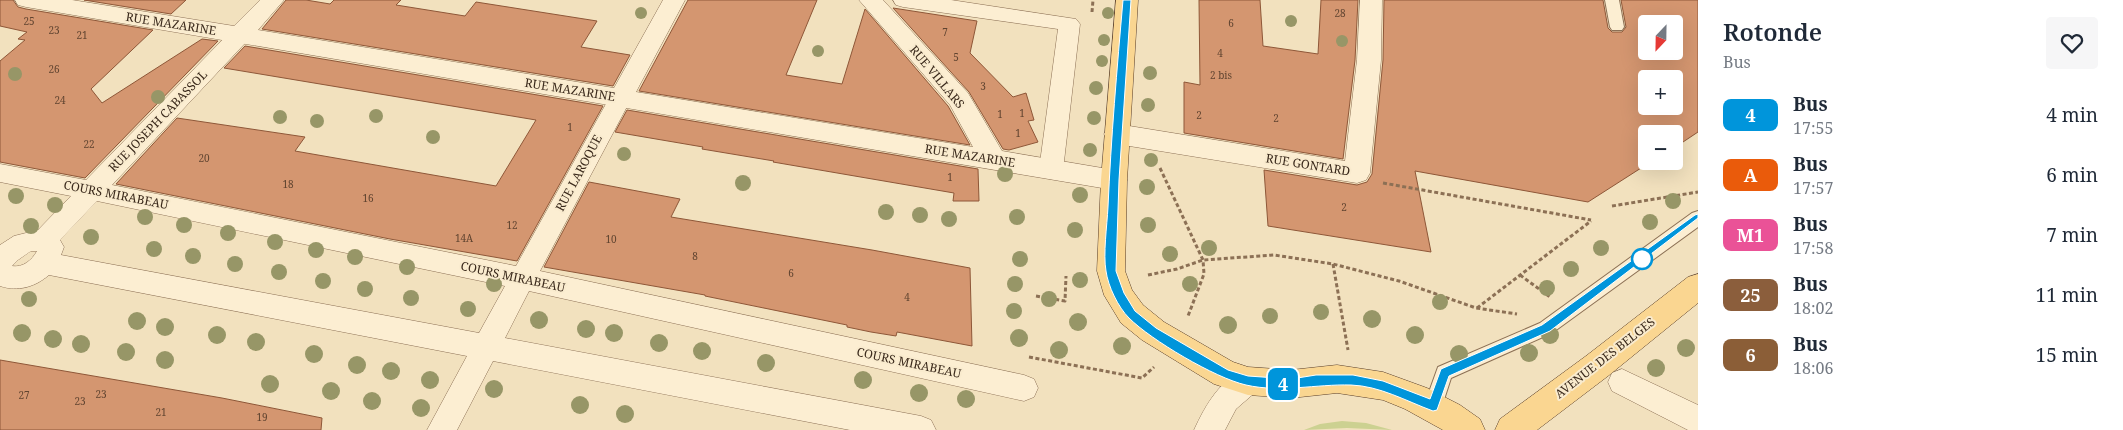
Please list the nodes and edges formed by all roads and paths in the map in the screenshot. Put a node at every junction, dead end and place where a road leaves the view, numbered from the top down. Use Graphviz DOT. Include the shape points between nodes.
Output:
graph roads {
  1 [pos="26,0"];
  2 [pos="273,0"];
  3 [pos="674,0"];
  4 [pos="870,0"];
  5 [pos="903,0"];
  6 [pos="1126,0"];
  7 [pos="1371,0"];
  8 [pos="1612,0"];
  9 [pos="1618,27"];
  10 [pos="240,35"];
  11 [pos="620,98"];
  12 [pos="1117,134"];
  13 [pos="1150,139"];
  14 [pos="994,160"];
  15 [pos="1051,170"];
  16 [pos="0,173"];
  17 [pos="1114,180"];
  18 [pos="1381,182"];
  19 [pos="92,190"];
  20 [pos="1698,192"];
  21 [pos="1612,206"];
  22 [pos="1698,218"];
  23 [pos="44,252"];
  24 [pos="1203,260"];
  25 [pos="1333,264"];
  26 [pos="2,267"];
  27 [pos="1148,275"];
  28 [pos="1520,275"];
  29 [pos="1066,276"];
  30 [pos="522,279"];
  31 [pos="1698,286"];
  32 [pos="1036,296"];
  33 [pos="1552,298"];
  34 [pos="1185,323"];
  35 [pos="486,347"];
  36 [pos="1028,357"];
  37 [pos="1156,364"];
  38 [pos="1353,380"];
  39 [pos="1248,381"];
  40 [pos="1622,382"];
  41 [pos="1024,388"];
  42 [pos="1433,406"];
  43 [pos="805,419"];
  44 [pos="1698,420"];
  45 [pos="442,430"];
  46 [pos="921,430"];
  47 [pos="1210,430"];
  48 [pos="1469,430"];
  49 [pos="1511,430"];
  1 -- 10 [label="street, RUE MAZARINE"];
  2 -- 10 [label="street, RUE JOSEPH CABASSOL"];
  3 -- 11 [label="street, RUE LAROQUE"];
  4 -- 14 [label="street, RUE VILLARS" via="959,99"];
  5 -- 15 [label="street" via="1069,24"];
  6 -- 12 [label="main road"];
  7 -- 13 [label="street, RUE GONTARD" via="1369,60 1357,172"];
  8 -- 9 [label="lane"];
  10 -- 11 [label="street, RUE MAZARINE"];
  10 -- 19 [label="street, RUE JOSEPH CABASSOL"];
  11 -- 14 [label="street, RUE MAZARINE"];
  11 -- 30 [label="street, RUE LAROQUE"];
  12 -- 13 [label="street, RUE GONTARD"];
  12 -- 17 [label="main road"];
  13 -- 24 [label="path" via="1162,173"];
  14 -- 15 [label="street, RUE MAZARINE"];
  15 -- 17 [label="street, RUE MAZARINE"];
  16 -- 19 [label="street, COURS MIRABEAU"];
  17 -- 39 [label="main road" via="1111,271 1119,295 1132,314 1153,331 1225,374"];
  18 -- 28 [label="path" via="1591,220"];
  19 -- 23 [label="street, RUE JOSEPH CABASSOL"];
  19 -- 30 [label="street, COURS MIRABEAU"];
  20 -- 21 [label="path"];
  22 -- 42 [label="lane" via="1546,328 1444,373"];
  23 -- 26 [label="street, RUE JOSEPH CABASSOL" via="39,269 22,277"];
  23 -- 35 [label="street"];
  24 -- 25 [label="path" via="1274,255"];
  24 -- 27 [label="path"];
  24 -- 34 [label="path" via="1204,274"];
  25 -- 28 [label="path" via="1399,281 1476,308"];
  25 -- 38 [label="path"];
  28 -- 33 [label="path"];
  29 -- 32 [label="path" via="1065,301"];
  30 -- 35 [label="street, RUE LAROQUE"];
  30 -- 41 [label="street, COURS MIRABEAU"];
  31 -- 49 [label="main road, AVENUE DES BELGES"];
  35 -- 43 [label="street"];
  35 -- 45 [label="street, RUE LAROQUE"];
  36 -- 37 [label="path" via="1142,378"];
  38 -- 39 [label="main road" via="1291,384"];
  38 -- 42 [label="main road" via="1383,386"];
  39 -- 47 [label="street" via="1226,400"];
  40 -- 44 [label="street"];
  42 -- 48 [label="main road"];
  43 -- 46 [label="street"];
}
